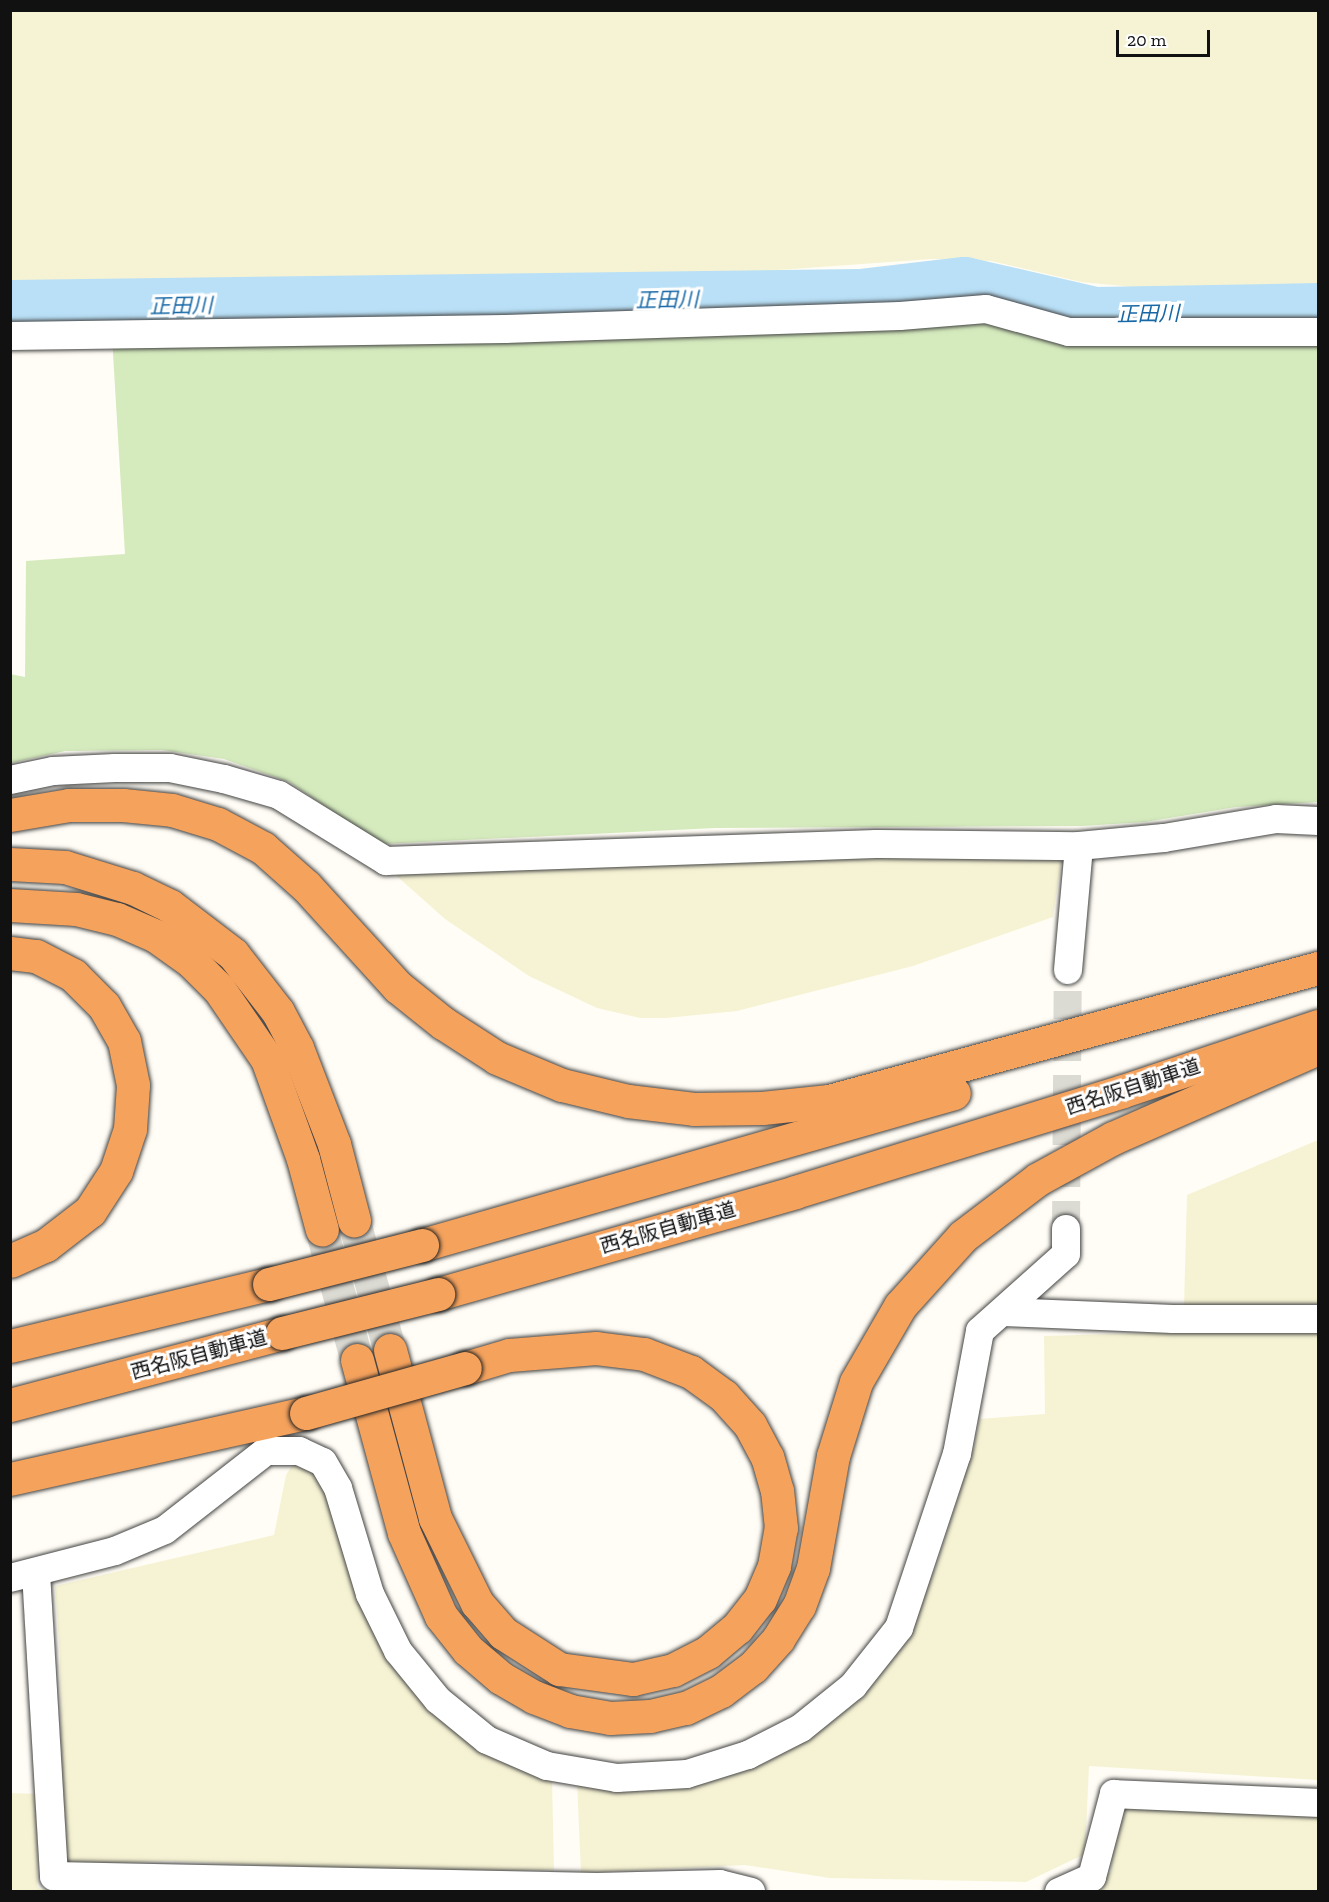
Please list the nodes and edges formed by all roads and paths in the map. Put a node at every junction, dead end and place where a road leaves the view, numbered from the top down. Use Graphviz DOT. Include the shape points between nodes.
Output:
graph roads {
  1 [pos="1318,332"];
  2 [pos="10,336"];
  3 [pos="10,780"];
  4 [pos="10,815"];
  5 [pos="1318,821"];
  6 [pos="1078,846"];
  7 [pos="10,864"];
  8 [pos="10,905"];
  9 [pos="10,953"];
  10 [pos="1318,968"];
  11 [pos="1068,970"];
  12 [pos="1318,976"];
  13 [pos="1318,1026"];
  14 [pos="1318,1048"];
  15 [pos="354,1220"];
  16 [pos="1066,1229"];
  17 [pos="322,1230"];
  18 [pos="10,1261"];
  19 [pos="1004,1312"];
  20 [pos="1318,1319"];
  21 [pos="10,1346"];
  22 [pos="390,1350"];
  23 [pos="357,1360"];
  24 [pos="10,1405"];
  25 [pos="10,1479"];
  26 [pos="23,1575"];
  27 [pos="1318,1803"];
  28 [pos="751,1892"];
  29 [pos="1059,1892"];
  1 -- 2 [label="street" via="1069,332 986,309 900,316 505,329"];
  3 -- 6 [label="street" via="53,771 115,768 170,768 224,779 279,795 386,861 876,844"];
  4 -- 10 [label="highway" via="69,806 123,806 172,810 218,824 263,848 306,886 398,987 497,1058 562,1085 628,1101 694,1109 830,1101"];
  5 -- 6 [label="street" via="1276,819 1164,838"];
  6 -- 11 [label="street"];
  7 -- 15 [label="highway" via="65,867 133,888 170,906 233,954 278,1012 297,1048 334,1144"];
  8 -- 17 [label="highway" via="58,906 117,919 156,936 191,961 219,989 267,1059 303,1159"];
  9 -- 18 [label="highway" via="36,956 74,975 104,1006 123,1041 133,1085 130,1130 116,1171 90,1210 46,1245"];
  12 -- 21 [label="highway, bridge" via="1109,1045 793,1141 422,1245"];
  13 -- 24 [label="highway, 西名阪自動車道, bridge" via="829,1181 438,1294"];
  14 -- 23 [label="highway" via="1113,1138 1069,1162 1004,1203 942,1258 900,1306 856,1382 833,1455 813,1568 799,1606 778,1639 753,1667 722,1692 686,1708 650,1716 609,1718 570,1711 501,1678 468,1650 441,1616 404,1533"];
  16 -- 19 [label="street" via="1066,1254"];
  19 -- 20 [label="street" via="1173,1319"];
  19 -- 26 [label="street" via="980,1331 957,1454 899,1628 853,1686 801,1728 748,1755 687,1774 617,1778 547,1766 487,1740 438,1700 398,1651 370,1593 338,1488 323,1462 299,1451 266,1451 165,1530 115,1551"];
  22 -- 25 [label="highway, bridge" via="435,1518 477,1603 503,1633 559,1669 633,1679 673,1670 708,1652 737,1628 760,1599 774,1566 781,1528 777,1491 767,1456 750,1425 724,1396 690,1372 653,1357 596,1347 509,1355 465,1368 306,1413"];
  26 -- 28 [label="street" via="54,1876 597,1887 720,1884"];
  27 -- 29 [label="street" via="1114,1794 1092,1877"];
}
